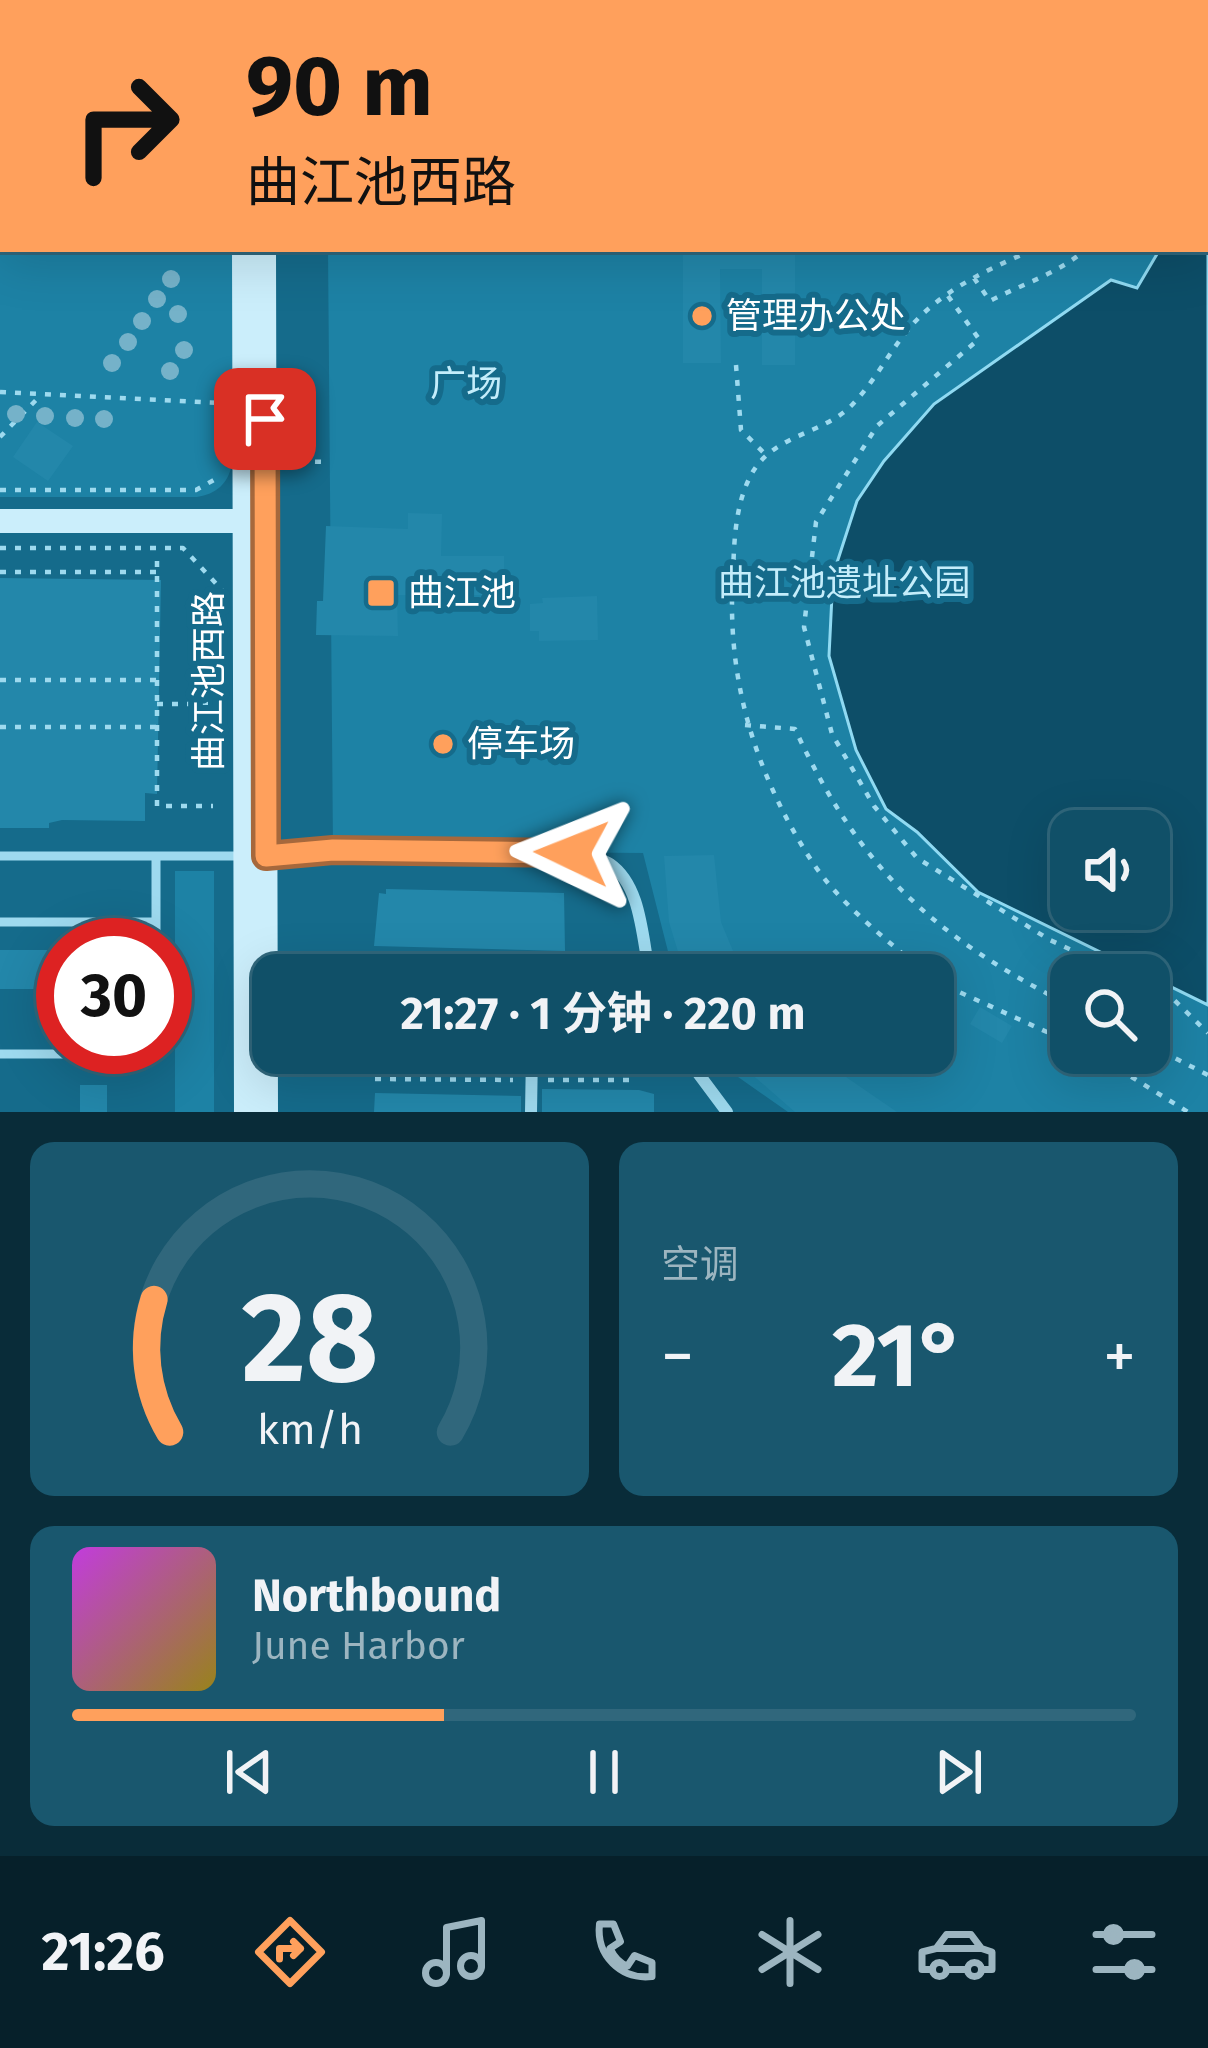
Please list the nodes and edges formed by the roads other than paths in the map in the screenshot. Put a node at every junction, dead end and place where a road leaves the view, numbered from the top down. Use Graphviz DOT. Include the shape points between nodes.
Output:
graph roads {
  1 [pos="244,252"];
  2 [pos="265,252"];
  3 [pos="255,520"];
  4 [pos="0,521"];
  5 [pos="0,856"];
  6 [pos="156,856"];
  7 [pos="255,856"];
  8 [pos="156,918"];
  9 [pos="0,922"];
  10 [pos="36,922"];
  11 [pos="267,954"];
  12 [pos="646,954"];
  13 [pos="0,1054"];
  14 [pos="36,1054"];
  15 [pos="267,1074"];
  16 [pos="532,1074"];
  17 [pos="699,1074"];
  18 [pos="246,1112"];
  19 [pos="266,1112"];
  20 [pos="531,1112"];
  21 [pos="727,1112"];
  1 -- 3 [label="street, 曲江池西路"];
  2 -- 3 [label="street, 曲江池西路"];
  3 -- 4 [label="street"];
  3 -- 7 [label="street, 曲江池西路"];
  5 -- 6 [label="lane"];
  6 -- 7 [label="lane"];
  6 -- 8 [label="lane"];
  7 -- 11 [label="street, 曲江池西路"];
  7 -- 12 [label="street" via="572,853 609,863 632,889"];
  7 -- 18 [label="street, 曲江池西路"];
  9 -- 10 [label="lane"];
  13 -- 14 [label="lane"];
  15 -- 19 [label="street, 曲江池西路"];
  16 -- 20 [label="street"];
  17 -- 21 [label="street"];
}
